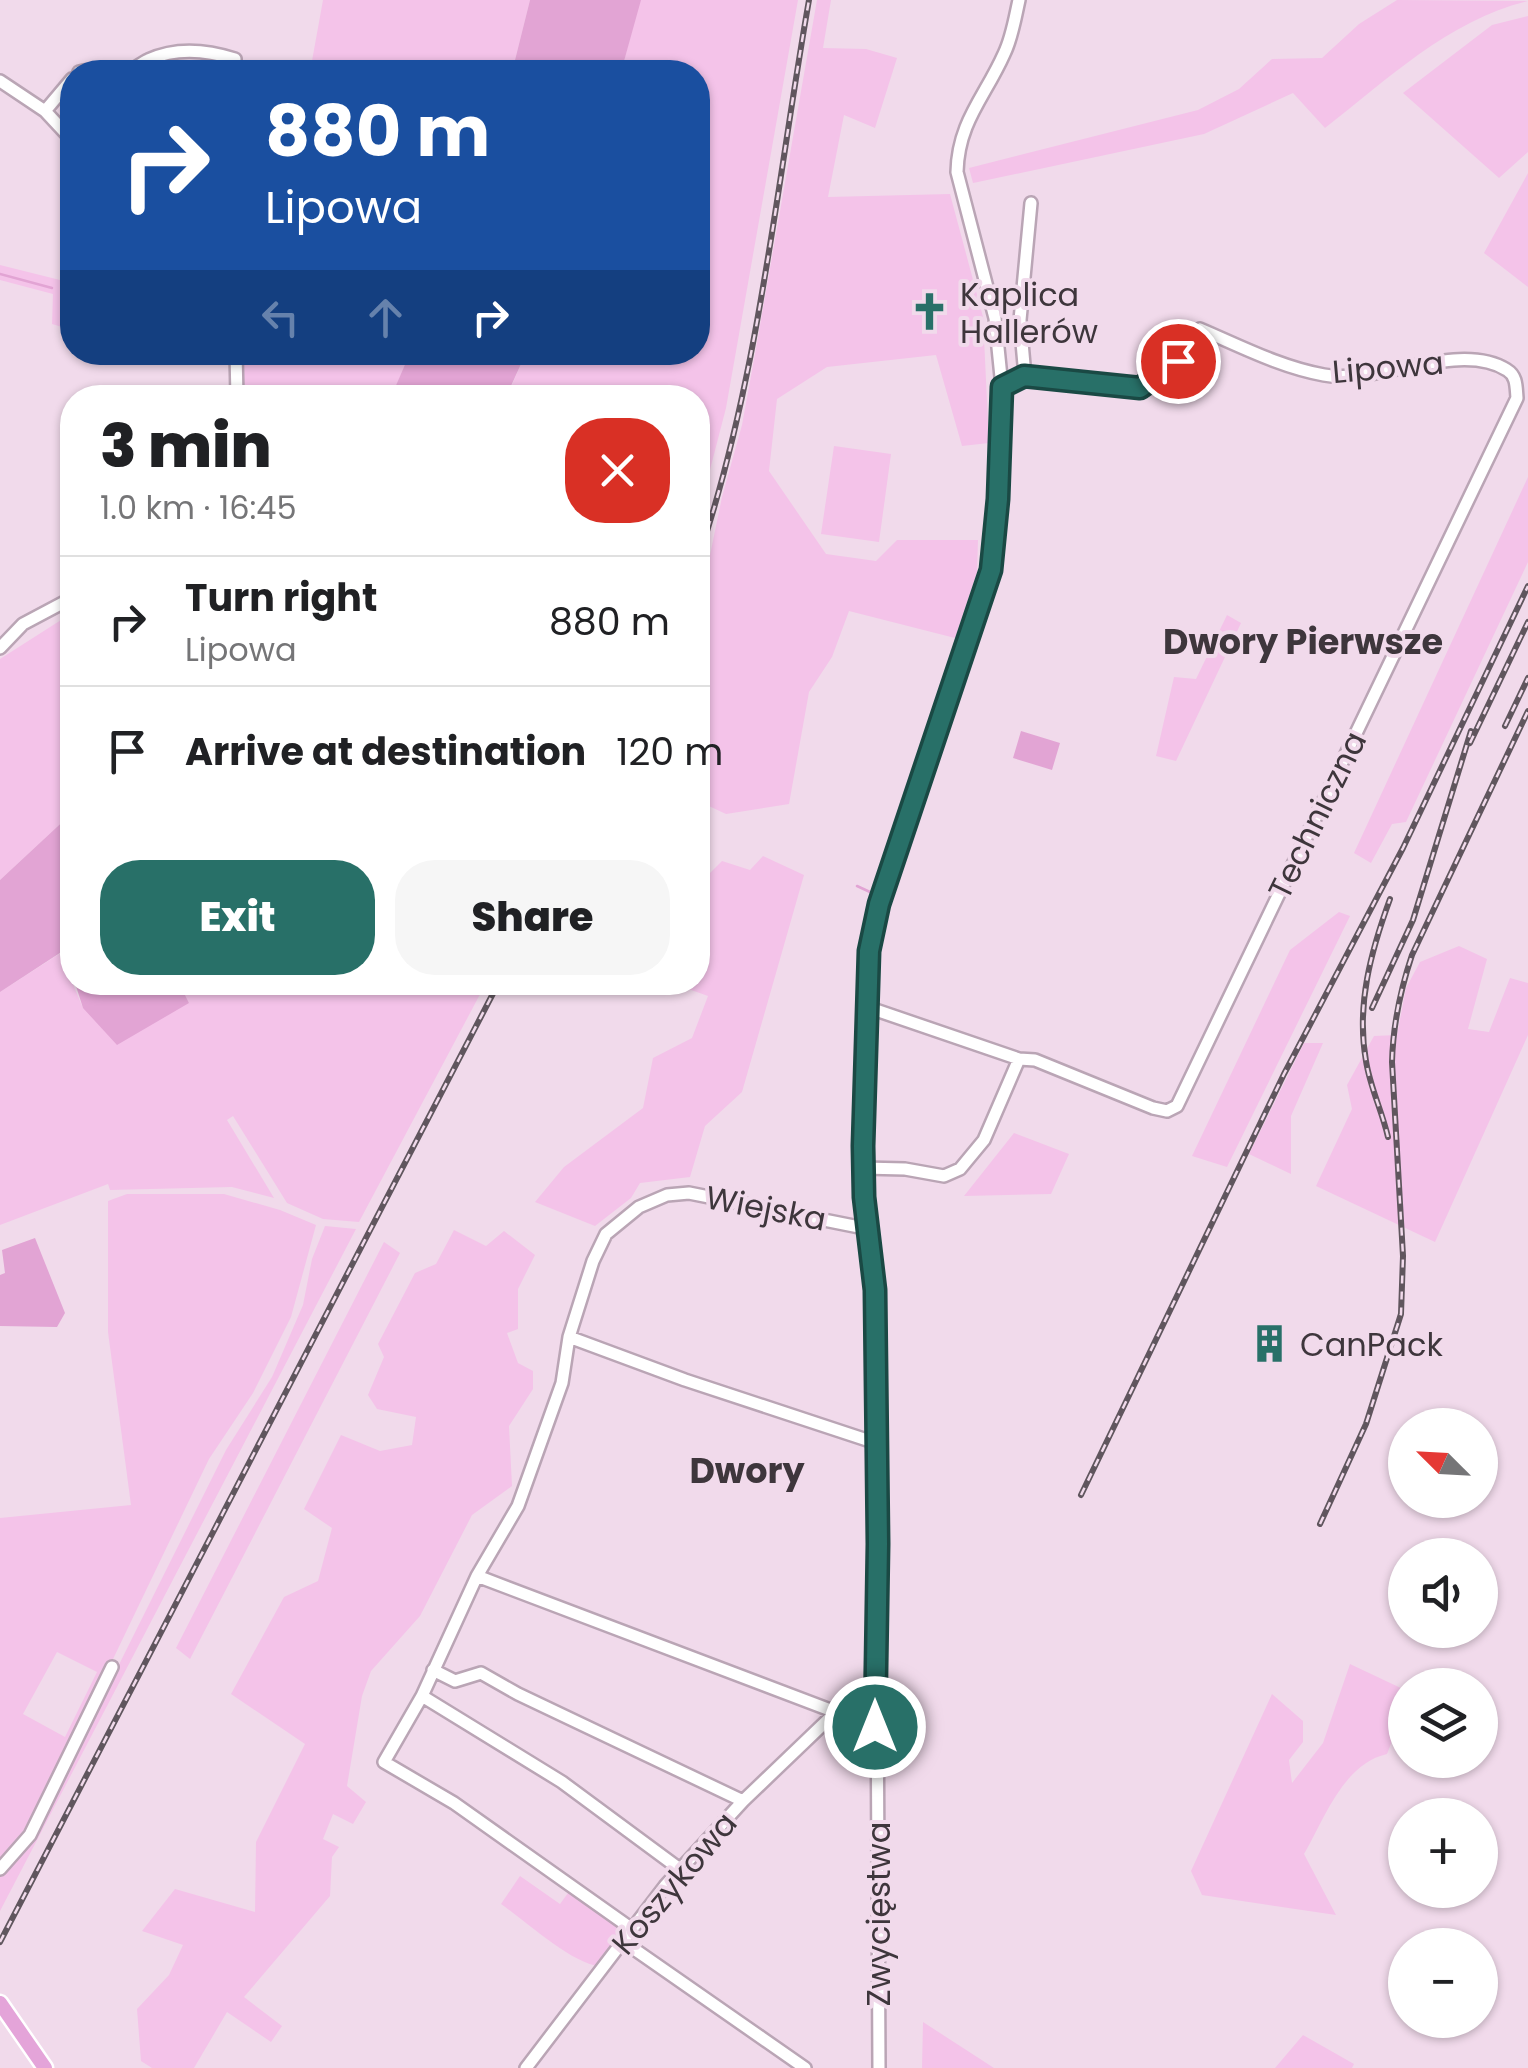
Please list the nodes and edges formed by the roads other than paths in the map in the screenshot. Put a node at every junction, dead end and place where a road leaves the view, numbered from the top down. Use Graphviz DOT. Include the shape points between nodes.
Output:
graph roads {
  1 [pos="1018,0"];
  2 [pos="235,59"];
  3 [pos="149,60"];
  4 [pos="0,81"];
  5 [pos="60,93"];
  6 [pos="45,110"];
  7 [pos="60,127"];
  8 [pos="1031,203"];
  9 [pos="1510,370"];
  10 [pos="1024,376"];
  11 [pos="1002,387"];
  12 [pos="60,604"];
  13 [pos="0,648"];
  14 [pos="867,1007"];
  15 [pos="1019,1059"];
  16 [pos="863,1168"];
  17 [pos="869,1229"];
  18 [pos="569,1338"];
  19 [pos="876,1443"];
  20 [pos="478,1576"];
  21 [pos="112,1667"];
  22 [pos="434,1670"];
  23 [pos="875,1688"];
  24 [pos="422,1696"];
  25 [pos="837,1711"];
  26 [pos="875,1727"];
  27 [pos="743,1801"];
  28 [pos="0,1870"];
  29 [pos="681,1870"];
  30 [pos="632,1929"];
  31 [pos="624,1942"];
  32 [pos="0,2003"];
  33 [pos="45,2068"];
  34 [pos="526,2068"];
  35 [pos="805,2068"];
  36 [pos="879,2068"];
  1 -- 11 [label="street, Zwycięstwa" via="1007,50 966,124 957,172 996,318"];
  2 -- 3 [label="street" via="191,51"];
  4 -- 6 [label="street"];
  5 -- 6 [label="street"];
  6 -- 7 [label="street"];
  8 -- 10 [label="street" via="1020,320"];
  9 -- 10 [label="street, Lipowa" via="1464,360 1341,377 1272,360 1200,329 1178,361 1140,388"];
  9 -- 15 [label="street, Techniczna" via="1516,398 1177,1106 1153,1108"];
  10 -- 11 [label="street"];
  11 -- 14 [label="street, Zwycięstwa" via="991,570 879,904"];
  12 -- 13 [label="street" via="24,624"];
  14 -- 15 [label="street, Techniczna"];
  14 -- 16 [label="street, Zwycięstwa"];
  15 -- 16 [label="street" via="984,1140 960,1169 944,1176"];
  16 -- 17 [label="street, Zwycięstwa"];
  17 -- 18 [label="street, Wiejska" via="667,1194 606,1234"];
  17 -- 19 [label="street, Zwycięstwa"];
  18 -- 19 [label="street"];
  18 -- 20 [label="street, Wiejska" via="562,1383 518,1506"];
  19 -- 23 [label="street, Zwycięstwa"];
  20 -- 22 [label="street, Wiejska"];
  20 -- 25 [label="street"];
  21 -- 28 [label="street" via="36,1825"];
  22 -- 24 [label="street, Wiejska"];
  22 -- 27 [label="street" via="454,1681 481,1673"];
  23 -- 25 [label="street, Koszykowa"];
  23 -- 26 [label="street, Zwycięstwa"];
  24 -- 29 [label="street" via="562,1782"];
  24 -- 30 [label="street, Wiejska" via="384,1762 454,1802"];
  25 -- 26 [label="street"];
  25 -- 27 [label="street, Koszykowa"];
  26 -- 36 [label="street, Zwycięstwa"];
  27 -- 29 [label="street, Koszykowa"];
  29 -- 30 [label="street, Koszykowa"];
  30 -- 31 [label="street, Koszykowa"];
  31 -- 34 [label="street, Koszykowa"];
  31 -- 35 [label="street"];
  32 -- 33 [label="main road"];
}
